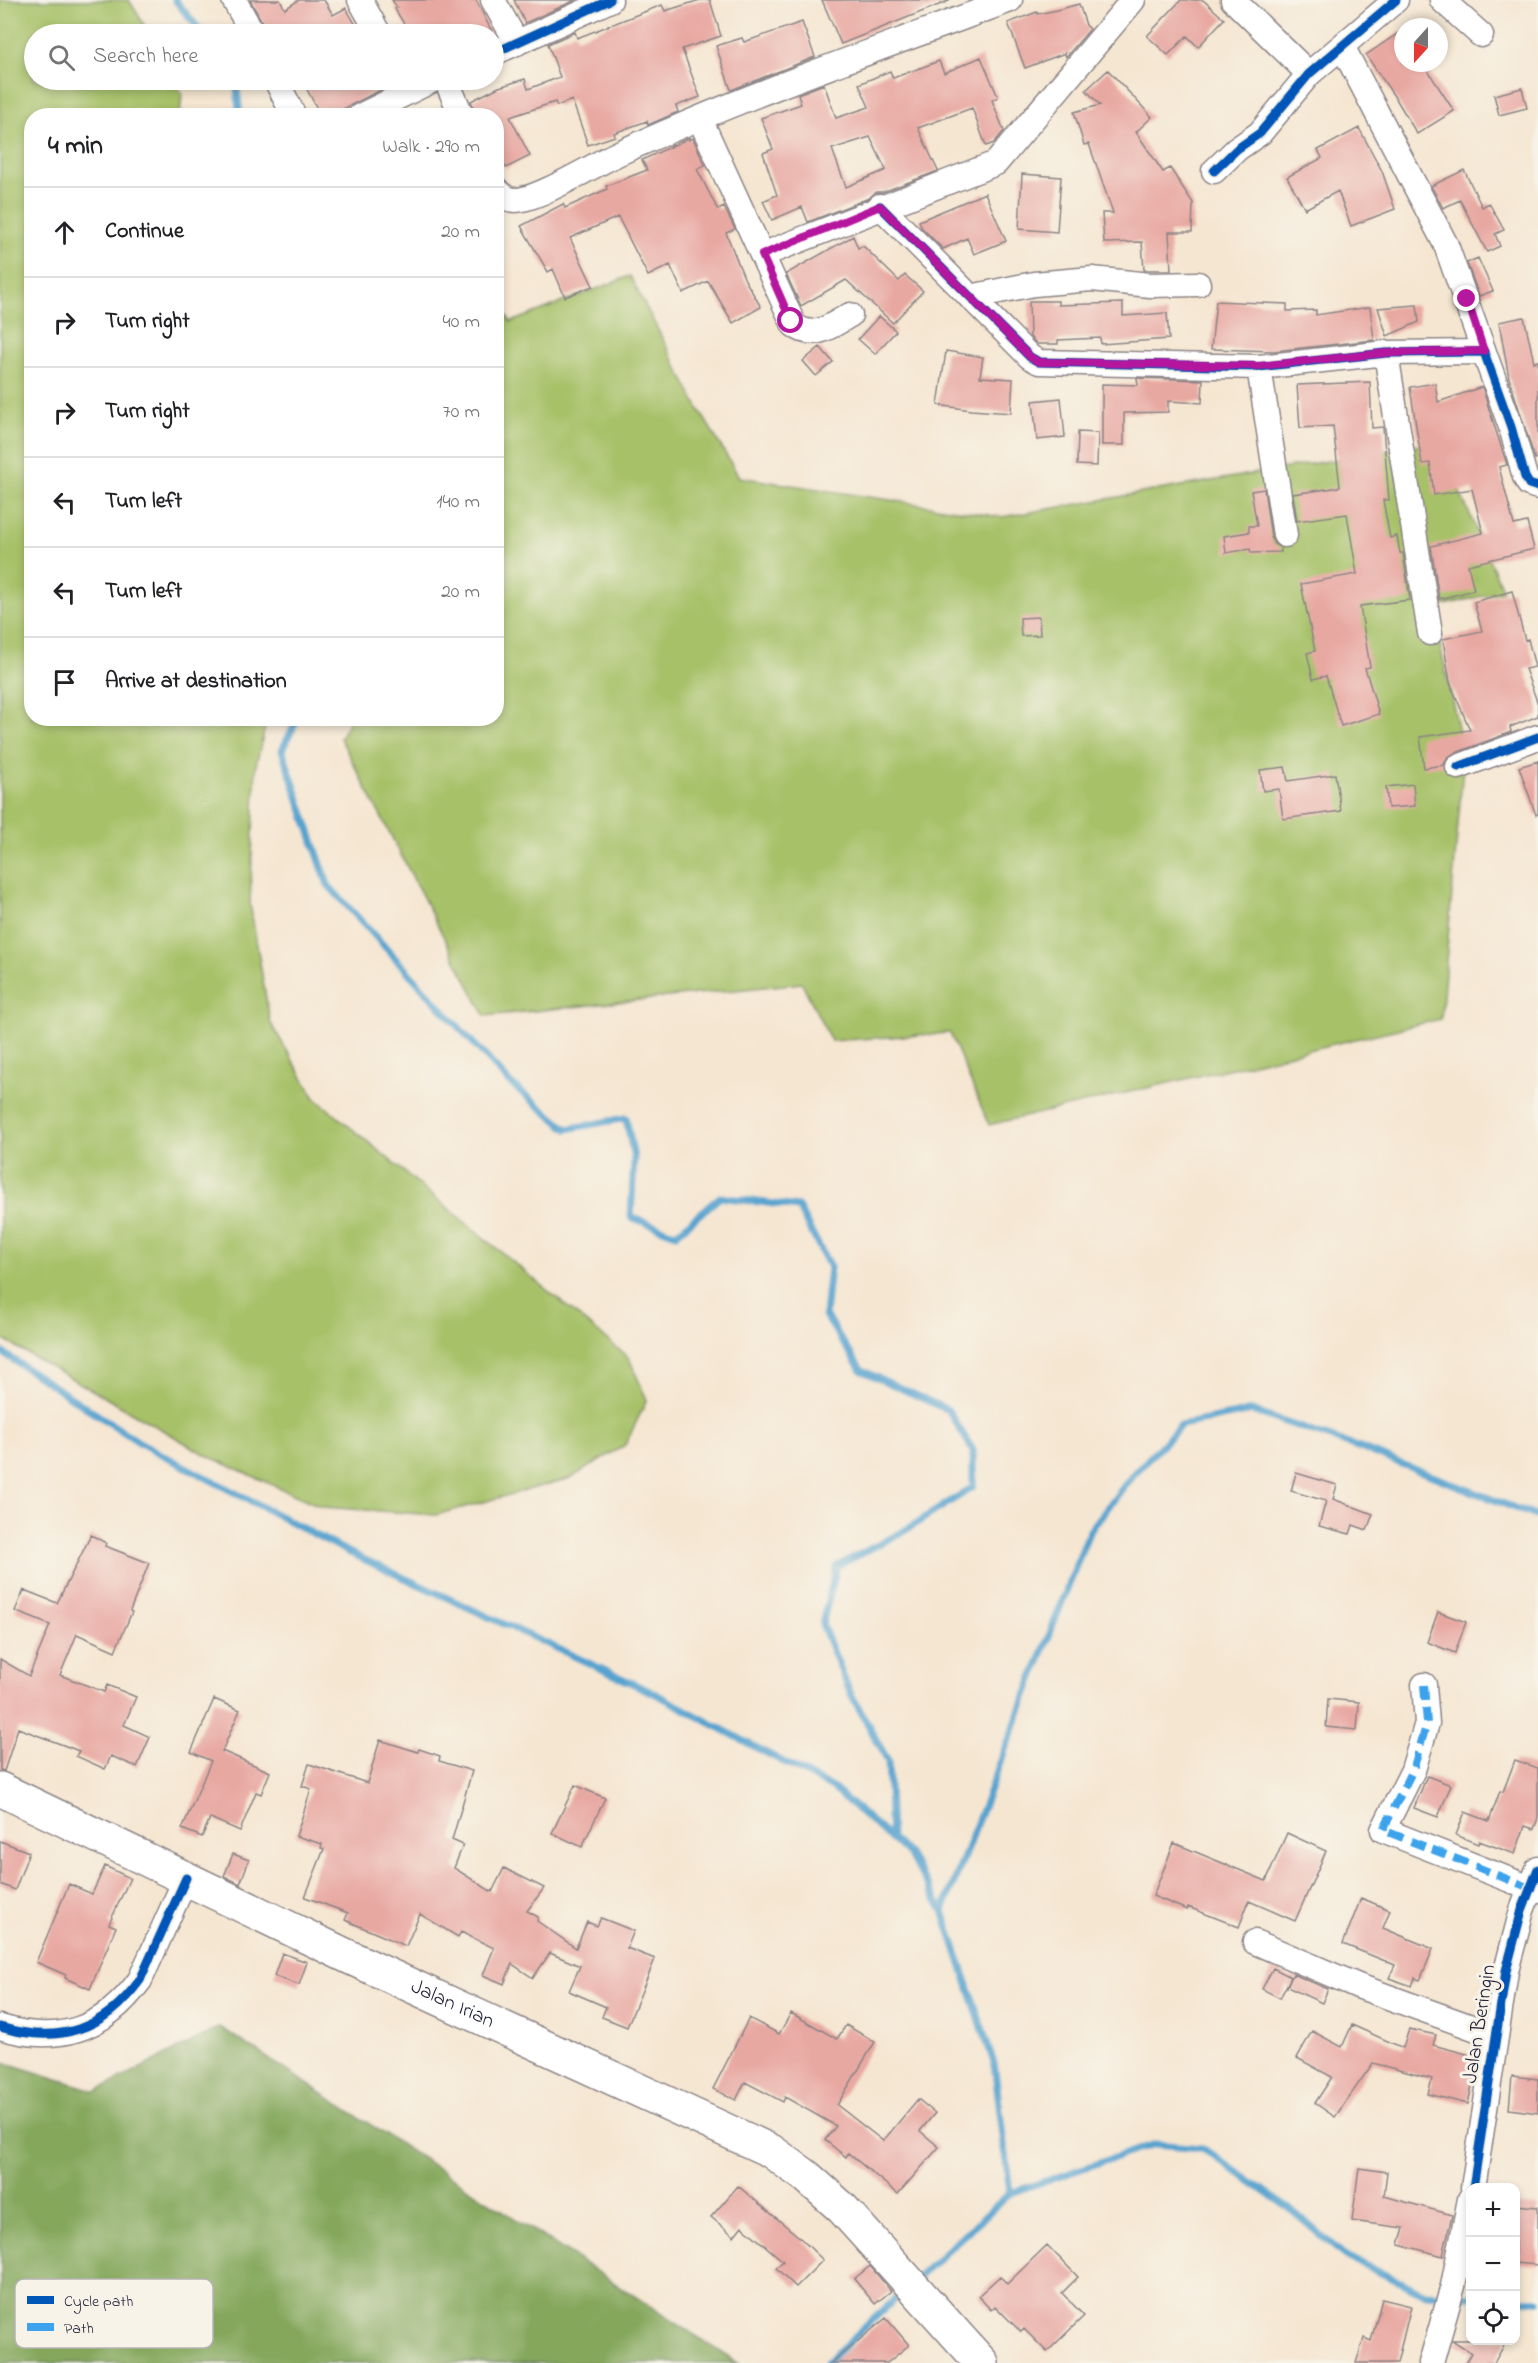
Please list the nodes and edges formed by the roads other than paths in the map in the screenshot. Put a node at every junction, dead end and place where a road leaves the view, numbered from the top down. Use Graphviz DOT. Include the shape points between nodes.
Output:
graph roads {
  1 [pos="234,0"];
  2 [pos="360,0"];
  3 [pos="493,0"];
  4 [pos="610,0"];
  5 [pos="1010,0"];
  6 [pos="1133,0"];
  7 [pos="1233,0"];
  8 [pos="1396,0"];
  9 [pos="1442,0"];
  10 [pos="247,24"];
  11 [pos="373,24"];
  12 [pos="1481,35"];
  13 [pos="517,43"];
  14 [pos="1342,46"];
  15 [pos="504,49"];
  16 [pos="1309,74"];
  17 [pos="281,90"];
  18 [pos="399,90"];
  19 [pos="450,90"];
  20 [pos="290,108"];
  21 [pos="372,108"];
  22 [pos="458,108"];
  23 [pos="700,119"];
  24 [pos="1214,171"];
  25 [pos="504,196"];
  26 [pos="880,206"];
  27 [pos="762,255"];
  28 [pos="1198,284"];
  29 [pos="970,297"];
  30 [pos="850,315"];
  31 [pos="1484,351"];
  32 [pos="1386,353"];
  33 [pos="1259,366"];
  34 [pos="1538,487"];
  35 [pos="1285,535"];
  36 [pos="1430,633"];
  37 [pos="1538,737"];
  38 [pos="1458,767"];
  39 [pos="1424,1685"];
  40 [pos="0,1789"];
  41 [pos="186,1878"];
  42 [pos="1535,1883"];
  43 [pos="1255,1942"];
  44 [pos="0,2027"];
  45 [pos="1496,2036"];
  46 [pos="1474,2183"];
  47 [pos="1466,2219"];
  48 [pos="982,2363"];
  49 [pos="1431,2363"];
  1 -- 10 [label="street"];
  2 -- 11 [label="street"];
  3 -- 13 [label="street"];
  4 -- 13 [label="street"];
  5 -- 23 [label="street"];
  6 -- 26 [label="street" via="999,160"];
  7 -- 16 [label="street"];
  8 -- 14 [label="street"];
  9 -- 12 [label="street"];
  13 -- 15 [label="street"];
  14 -- 16 [label="street"];
  14 -- 31 [label="street" via="1446,245"];
  16 -- 24 [label="street" via="1260,133"];
  17 -- 20 [label="street"];
  18 -- 21 [label="street"];
  19 -- 22 [label="street"];
  23 -- 25 [label="street" via="618,153 532,196 513,200"];
  23 -- 27 [label="street"];
  26 -- 27 [label="street"];
  26 -- 29 [label="street"];
  27 -- 30 [label="street" via="791,321 801,330 816,333"];
  28 -- 29 [label="street" via="1150,285 1092,279 1017,287"];
  29 -- 33 [label="street" via="1039,362"];
  31 -- 32 [label="street"];
  31 -- 34 [label="street" via="1524,477"];
  32 -- 33 [label="street"];
  32 -- 36 [label="street"];
  33 -- 35 [label="street"];
  37 -- 38 [label="street"];
  39 -- 42 [label="street" via="1427,1723 1413,1770 1383,1830"];
  40 -- 41 [label="main road, Jalan Irian"];
  41 -- 44 [label="street" via="140,1980 111,2011 77,2030 58,2034 39,2036"];
  41 -- 48 [label="main road, Jalan Irian" via="771,2151 842,2208"];
  42 -- 45 [label="street, Jalan Beringin" via="1510,1949"];
  43 -- 45 [label="street" via="1358,1986"];
  45 -- 46 [label="street, Jalan Beringin"];
  47 -- 49 [label="street" via="1453,2286"];
}
